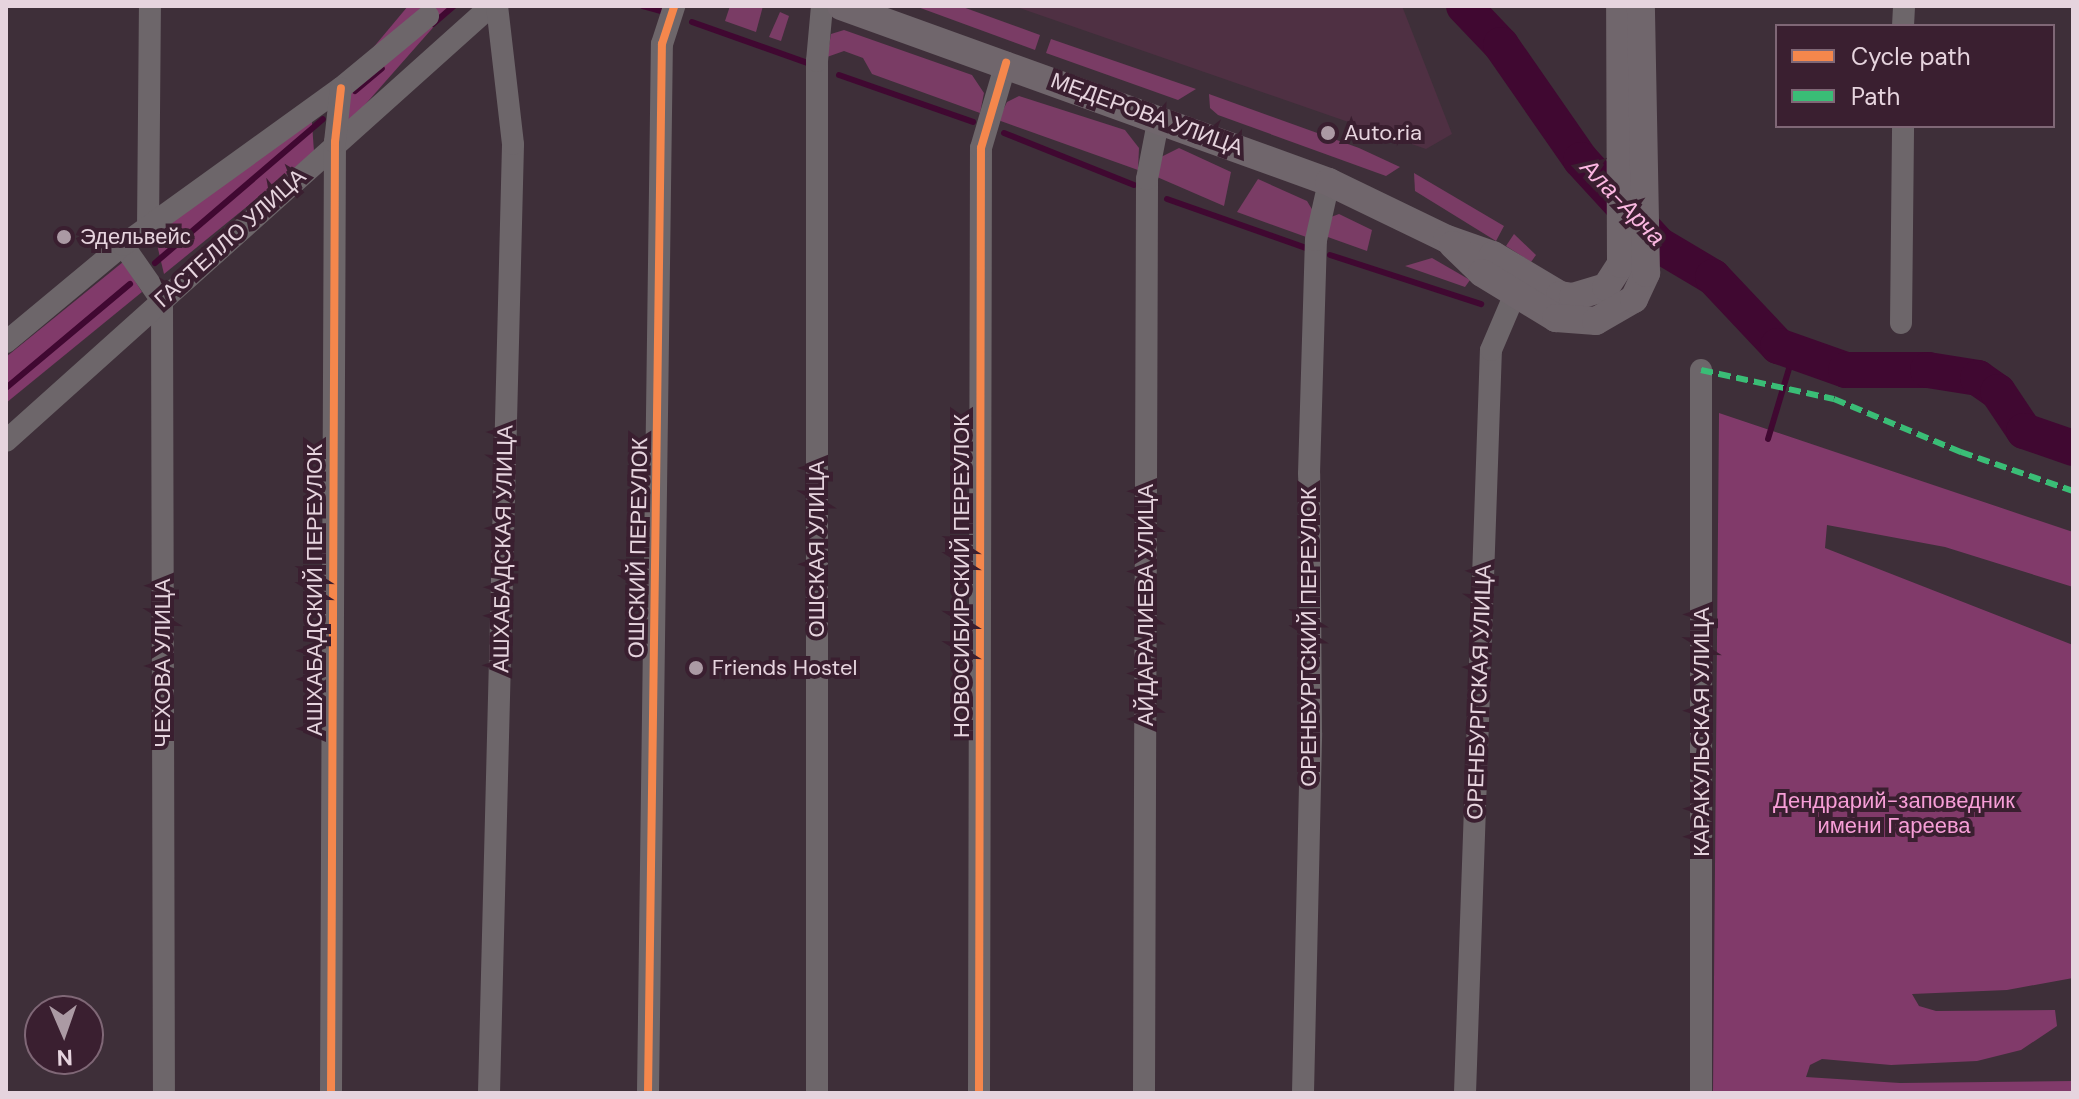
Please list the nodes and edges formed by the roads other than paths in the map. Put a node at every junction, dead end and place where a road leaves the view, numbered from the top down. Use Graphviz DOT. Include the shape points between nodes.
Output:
graph roads {
  1 [pos="150,6"];
  2 [pos="494,6"];
  3 [pos="674,6"];
  4 [pos="822,6"];
  5 [pos="841,6"];
  6 [pos="1620,6"];
  7 [pos="1641,6"];
  8 [pos="428,16"];
  9 [pos="1006,63"];
  10 [pos="1632,72"];
  11 [pos="341,88"];
  12 [pos="1159,117"];
  13 [pos="1903,128"];
  14 [pos="335,142"];
  15 [pos="1329,182"];
  16 [pos="148,228"];
  17 [pos="1447,239"];
  18 [pos="123,245"];
  19 [pos="1514,296"];
  20 [pos="162,301"];
  21 [pos="1901,323"];
  22 [pos="6,342"];
  23 [pos="1701,370"];
  24 [pos="6,441"];
  25 [pos="164,1093"];
  26 [pos="331,1093"];
  27 [pos="489,1093"];
  28 [pos="648,1093"];
  29 [pos="817,1093"];
  30 [pos="979,1093"];
  31 [pos="1144,1093"];
  32 [pos="1303,1093"];
  33 [pos="1465,1093"];
  34 [pos="1701,1093"];
  1 -- 16 [label="street"];
  2 -- 14 [label="street, ГАСТЕЛЛО УЛИЦА"];
  2 -- 27 [label="street, АШХАБАДСКАЯ УЛИЦА" via="513,144"];
  3 -- 28 [label="street, ОШСКИЙ ПЕРЕУЛОК" via="662,44"];
  4 -- 29 [label="street, ОШСКАЯ УЛИЦА" via="817,61"];
  5 -- 9 [label="main road, МЕДЕРОВА УЛИЦА"];
  6 -- 10 [label="main road"];
  7 -- 10 [label="main road"];
  8 -- 11 [label="street, ГАСТЕЛЛО УЛИЦА"];
  9 -- 12 [label="main road, МЕДЕРОВА УЛИЦА"];
  9 -- 30 [label="street, НОВОСИБИРСКИЙ ПЕРЕУЛОК" via="981,148"];
  10 -- 17 [label="main road" via="1622,253 1614,279 1596,293 1560,295 1493,255"];
  10 -- 19 [label="main road" via="1646,273 1634,299 1607,317 1583,323 1556,318"];
  11 -- 14 [label="street, АШХАБАДСКИЙ ПЕРЕУЛОК"];
  11 -- 16 [label="street, ГАСТЕЛЛО УЛИЦА"];
  12 -- 15 [label="main road, МЕДЕРОВА УЛИЦА"];
  12 -- 31 [label="street, АЙДАРАЛИЕВА УЛИЦА" via="1147,179"];
  13 -- 21 [label="street"];
  14 -- 20 [label="street, ГАСТЕЛЛО УЛИЦА"];
  14 -- 26 [label="street, АШХАБАДСКИЙ ПЕРЕУЛОК"];
  15 -- 17 [label="main road, МЕДЕРОВА УЛИЦА"];
  15 -- 32 [label="street, ОРЕНБУРГСКИЙ ПЕРЕУЛОК" via="1316,240 1309,459 1311,733"];
  16 -- 18 [label="street, ГАСТЕЛЛО УЛИЦА"];
  17 -- 19 [label="main road"];
  18 -- 20 [label="street"];
  18 -- 22 [label="street, ГАСТЕЛЛО УЛИЦА"];
  19 -- 33 [label="street, ОРЕНБУРГСКАЯ УЛИЦА" via="1491,350"];
  20 -- 24 [label="street, ГАСТЕЛЛО УЛИЦА"];
  20 -- 25 [label="street, ЧЕХОВА УЛИЦА"];
  23 -- 34 [label="street, КАРАКУЛЬСКАЯ УЛИЦА"];
}
